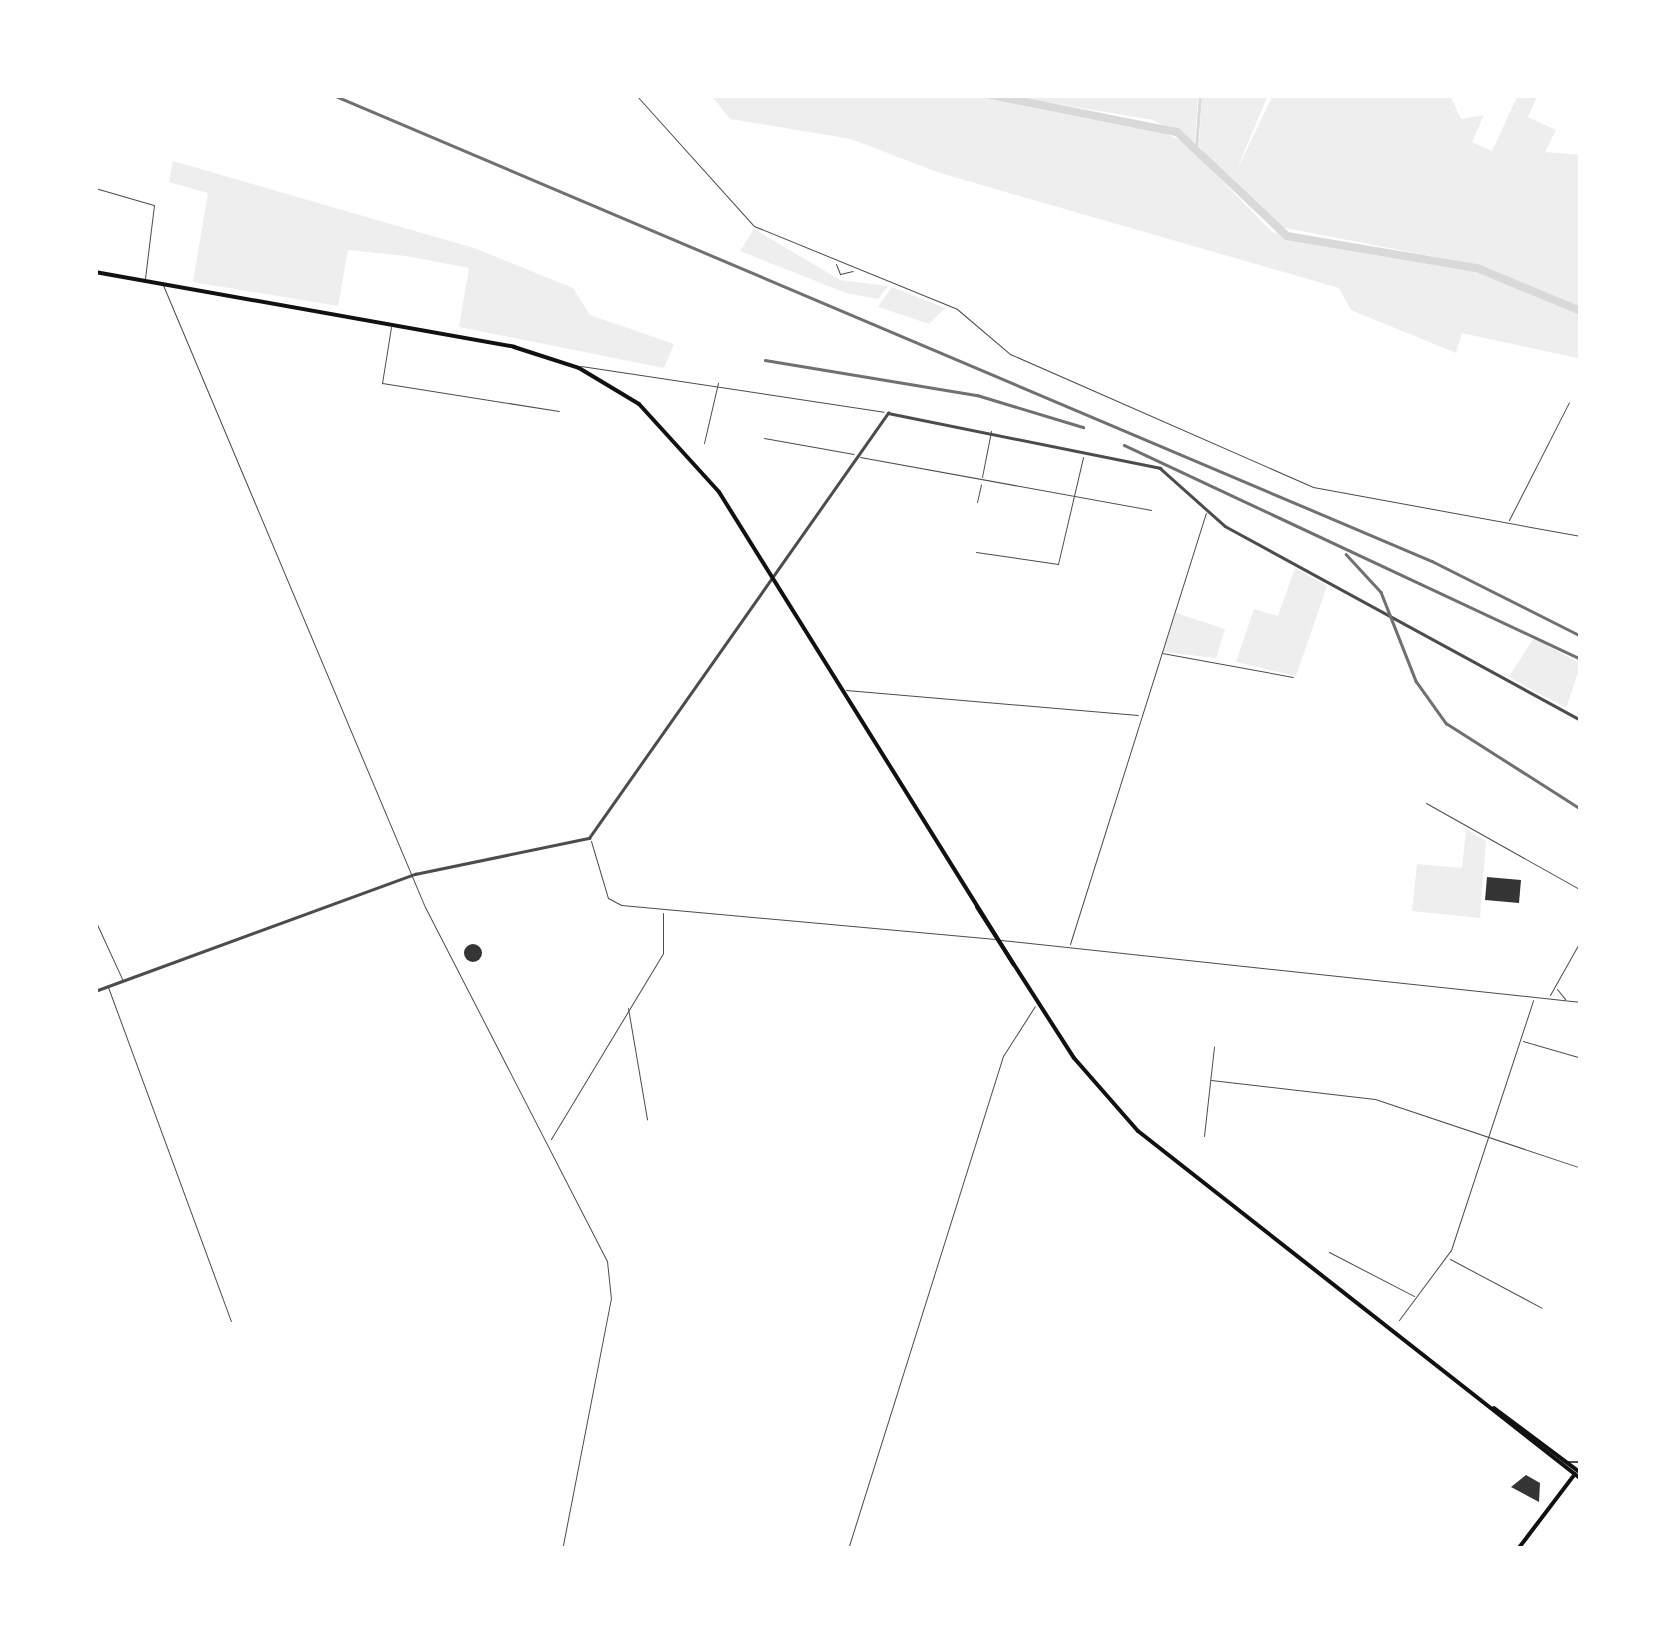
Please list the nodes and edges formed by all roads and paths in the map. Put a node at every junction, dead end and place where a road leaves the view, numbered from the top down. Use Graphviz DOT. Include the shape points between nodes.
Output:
graph roads {
  1 [pos="636,95"];
  2 [pos="95,188"];
  3 [pos="836,264"];
  4 [pos="853,271"];
  5 [pos="95,272"];
  6 [pos="144,281"];
  7 [pos="163,284"];
  8 [pos="391,325"];
  9 [pos="578,368"];
  10 [pos="718,383"];
  11 [pos="1569,402"];
  12 [pos="559,410"];
  13 [pos="888,413"];
  14 [pos="991,432"];
  15 [pos="764,438"];
  16 [pos="704,443"];
  17 [pos="1085,449"];
  18 [pos="859,456"];
  19 [pos="982,480"];
  20 [pos="1076,497"];
  21 [pos="977,502"];
  22 [pos="1152,510"];
  23 [pos="1206,513"];
  24 [pos="1509,523"];
  25 [pos="1581,536"];
  26 [pos="976,552"];
  27 [pos="773,578"];
  28 [pos="1159,653"];
  29 [pos="1292,677"];
  30 [pos="843,690"];
  31 [pos="1142,715"];
  32 [pos="1581,720"];
  33 [pos="1426,803"];
  34 [pos="590,838"];
  35 [pos="415,874"];
  36 [pos="1581,890"];
  37 [pos="662,910"];
  38 [pos="95,920"];
  39 [pos="998,940"];
  40 [pos="1581,940"];
  41 [pos="1069,946"];
  42 [pos="123,981"];
  43 [pos="108,986"];
  44 [pos="1556,986"];
  45 [pos="95,991"];
  46 [pos="1534,997"];
  47 [pos="1548,998"];
  48 [pos="1567,1000"];
  49 [pos="1581,1002"];
  50 [pos="1038,1003"];
  51 [pos="627,1005"];
  52 [pos="1520,1040"];
  53 [pos="1214,1047"];
  54 [pos="1581,1058"];
  55 [pos="1211,1080"];
  56 [pos="647,1118"];
  57 [pos="1204,1136"];
  58 [pos="1488,1136"];
  59 [pos="548,1140"];
  60 [pos="1581,1168"];
  61 [pos="1329,1252"];
  62 [pos="1447,1257"];
  63 [pos="1417,1297"];
  64 [pos="1542,1308"];
  65 [pos="1400,1320"];
  66 [pos="231,1322"];
  67 [pos="1486,1404"];
  68 [pos="1580,1471"];
  69 [pos="562,1549"];
  70 [pos="848,1549"];
  71 [pos="1518,1549"];
  1 -- 3 [label="street" via="754,226"];
  2 -- 6 [label="street" via="154,205"];
  3 -- 4 [label="street"];
  3 -- 4 [label="street" via="840,274"];
  4 -- 24 [label="street" via="957,309 1010,354 1313,486"];
  5 -- 6 [label="main road"];
  6 -- 7 [label="main road"];
  7 -- 8 [label="main road"];
  7 -- 35 [label="street"];
  8 -- 9 [label="main road"];
  8 -- 12 [label="street" via="382,383"];
  9 -- 10 [label="street" via="636,369"];
  9 -- 27 [label="main road" via="681,442"];
  10 -- 13 [label="street"];
  10 -- 16 [label="street"];
  11 -- 24 [label="street"];
  13 -- 14 [label="street"];
  13 -- 18 [label="street"];
  14 -- 17 [label="street"];
  14 -- 19 [label="street"];
  15 -- 18 [label="street"];
  17 -- 20 [label="street"];
  17 -- 23 [label="street" via="1164,470"];
  18 -- 19 [label="street"];
  18 -- 27 [label="street"];
  19 -- 20 [label="street"];
  19 -- 21 [label="street"];
  20 -- 22 [label="street"];
  20 -- 26 [label="street" via="1058,564"];
  23 -- 28 [label="street"];
  23 -- 32 [label="street"];
  24 -- 25 [label="street"];
  27 -- 30 [label="main road"];
  27 -- 34 [label="street"];
  28 -- 29 [label="street"];
  28 -- 31 [label="street"];
  30 -- 31 [label="street"];
  30 -- 39 [label="main road"];
  31 -- 41 [label="street"];
  33 -- 36 [label="street"];
  34 -- 35 [label="street"];
  34 -- 37 [label="street" via="608,898"];
  35 -- 42 [label="street"];
  35 -- 59 [label="street"];
  37 -- 39 [label="street"];
  37 -- 51 [label="street" via="663,953"];
  38 -- 42 [label="street"];
  39 -- 41 [label="street"];
  39 -- 50 [label="main road"];
  40 -- 44 [label="street"];
  41 -- 46 [label="street"];
  42 -- 43 [label="street"];
  43 -- 45 [label="street"];
  43 -- 66 [label="street"];
  44 -- 47 [label="street"];
  44 -- 48 [label="street"];
  46 -- 47 [label="street"];
  46 -- 52 [label="street"];
  47 -- 48 [label="street"];
  48 -- 49 [label="street"];
  50 -- 67 [label="main road" via="1102,1093 1164,1154"];
  50 -- 70 [label="street" via="1003,1056"];
  51 -- 56 [label="street"];
  51 -- 59 [label="street"];
  52 -- 54 [label="street"];
  52 -- 58 [label="street"];
  53 -- 55 [label="street"];
  55 -- 57 [label="street"];
  55 -- 58 [label="street" via="1375,1099"];
  58 -- 60 [label="street"];
  58 -- 62 [label="street"];
  59 -- 69 [label="street" via="612,1286"];
  61 -- 63 [label="street"];
  62 -- 63 [label="street"];
  62 -- 64 [label="street"];
  63 -- 65 [label="street"];
  67 -- 68 [label="main road"];
  67 -- 68 [label="main road"];
  68 -- 71 [label="main road"];
}
